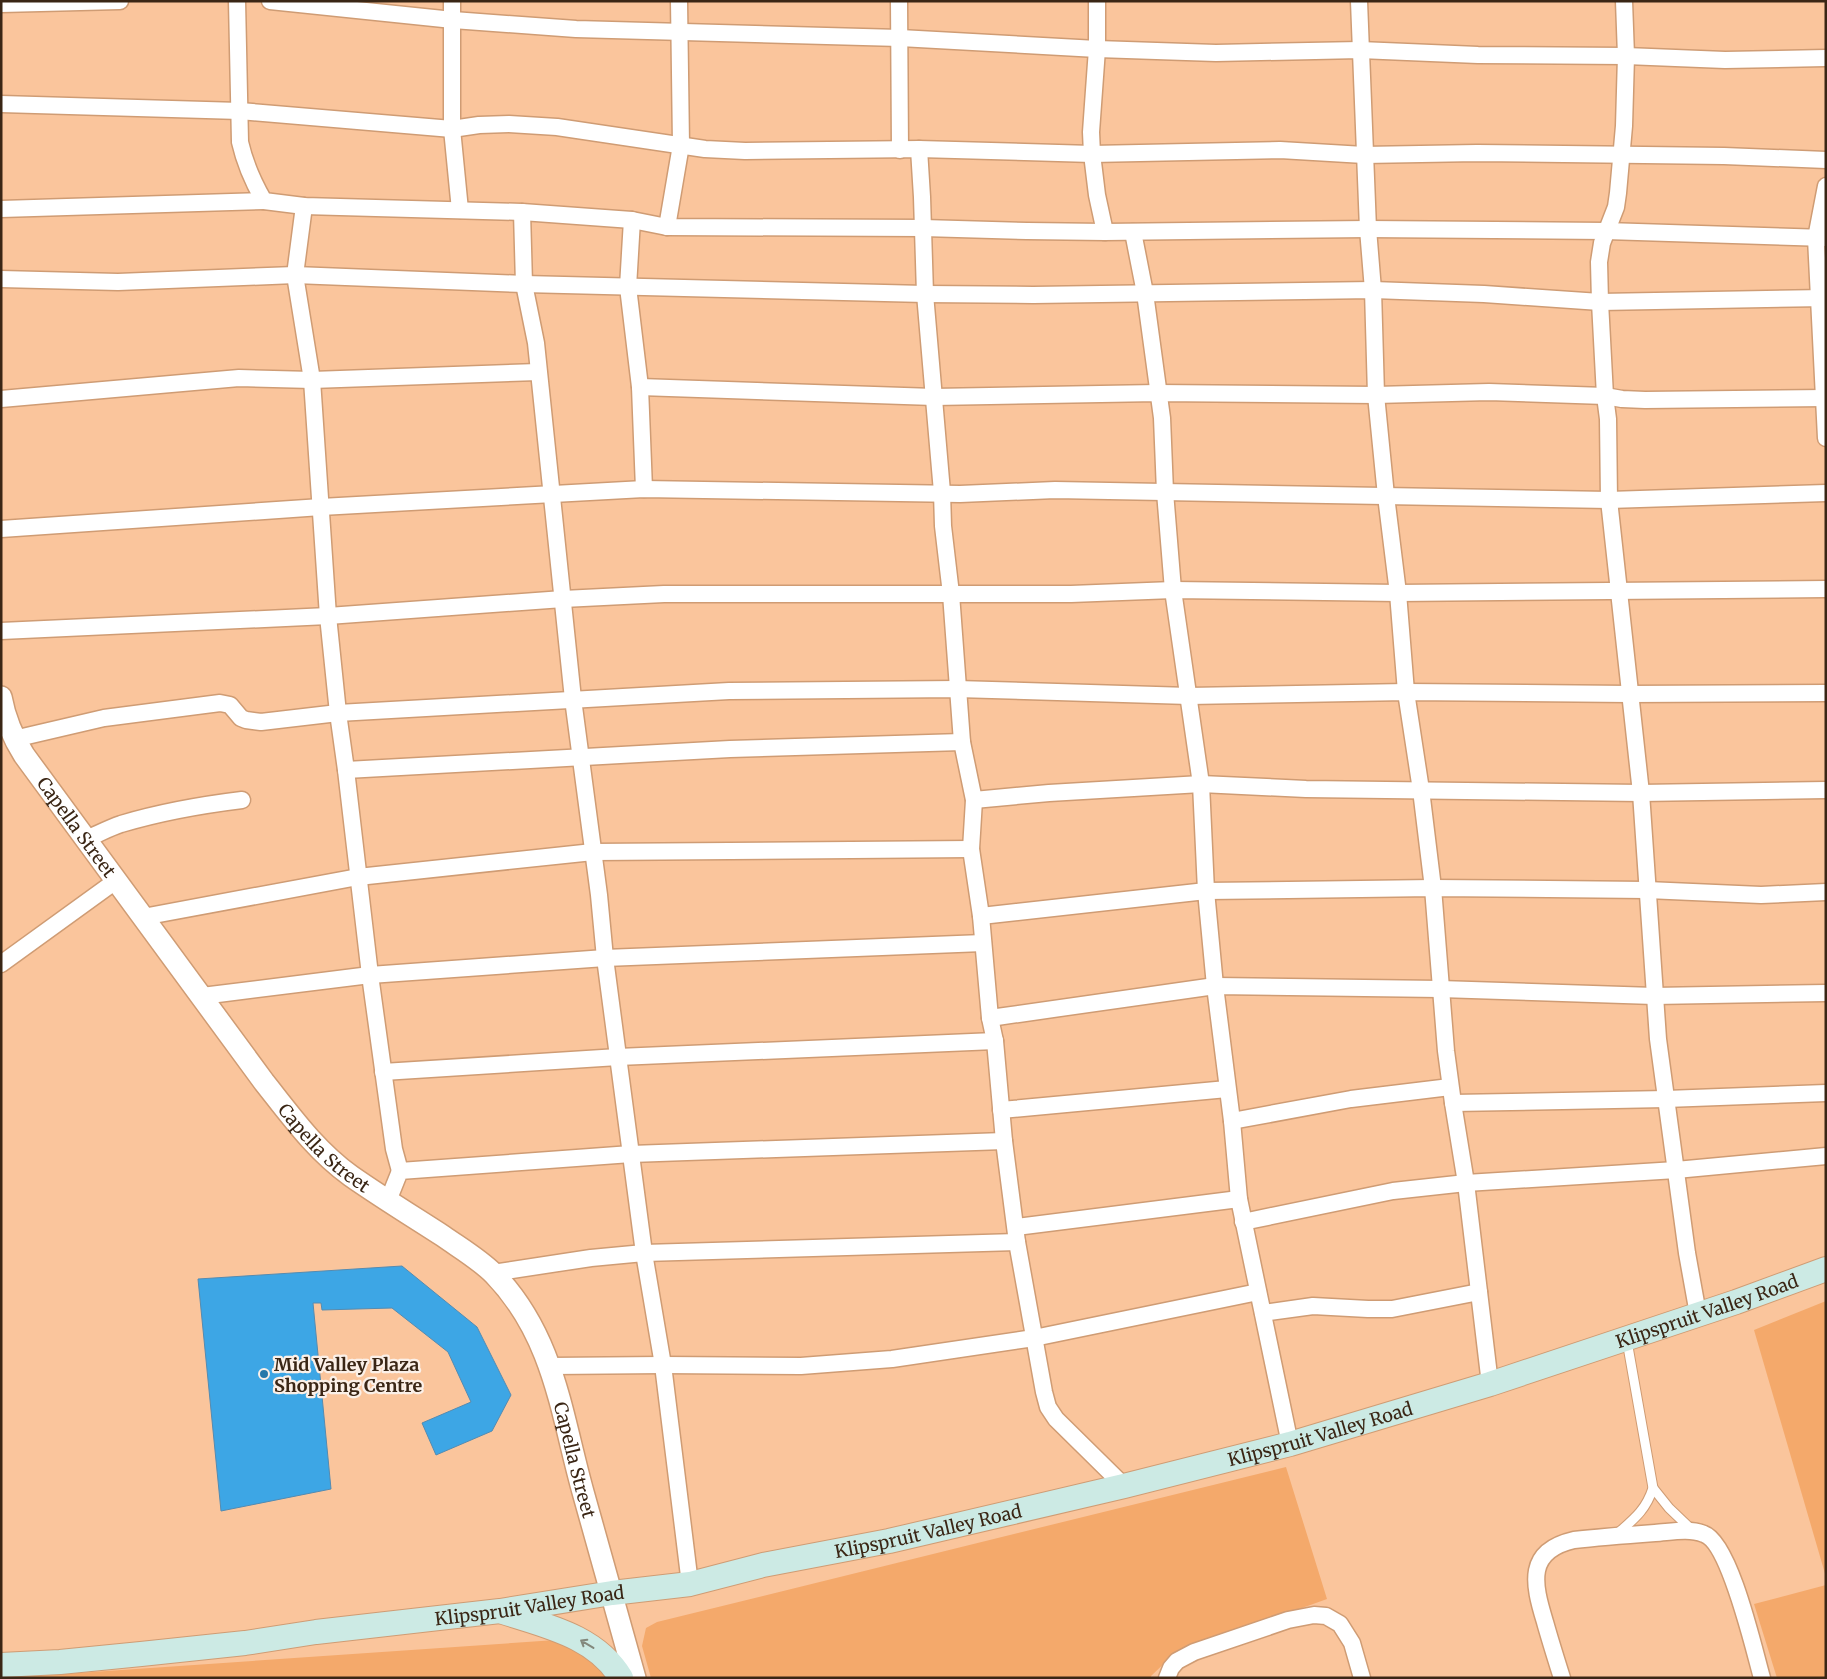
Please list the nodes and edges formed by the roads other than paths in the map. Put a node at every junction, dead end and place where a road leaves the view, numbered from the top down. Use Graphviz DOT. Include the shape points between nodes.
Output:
graph roads {
  1 [pos="120,1"];
  2 [pos="238,1"];
  3 [pos="270,1"];
  4 [pos="452,1"];
  5 [pos="679,1"];
  6 [pos="899,1"];
  7 [pos="1097,1"];
  8 [pos="1359,1"];
  9 [pos="1624,1"];
  10 [pos="1,4"];
  11 [pos="453,20"];
  12 [pos="680,32"];
  13 [pos="900,38"];
  14 [pos="1097,48"];
  15 [pos="1360,50"];
  16 [pos="1626,56"];
  17 [pos="1826,58"];
  18 [pos="1,104"];
  19 [pos="240,111"];
  20 [pos="452,130"];
  21 [pos="681,145"];
  22 [pos="919,149"];
  23 [pos="900,150"];
  24 [pos="1092,154"];
  25 [pos="1620,154"];
  26 [pos="1364,155"];
  27 [pos="1826,160"];
  28 [pos="1826,186"];
  29 [pos="264,201"];
  30 [pos="304,206"];
  31 [pos="1,209"];
  32 [pos="460,210"];
  33 [pos="522,212"];
  34 [pos="632,220"];
  35 [pos="667,227"];
  36 [pos="923,228"];
  37 [pos="1368,229"];
  38 [pos="1606,231"];
  39 [pos="1105,232"];
  40 [pos="1133,232"];
  41 [pos="1821,238"];
  42 [pos="295,275"];
  43 [pos="1,279"];
  44 [pos="524,284"];
  45 [pos="628,287"];
  46 [pos="1373,290"];
  47 [pos="1145,293"];
  48 [pos="925,294"];
  49 [pos="1822,298"];
  50 [pos="1600,302"];
  51 [pos="538,372"];
  52 [pos="312,380"];
  53 [pos="640,387"];
  54 [pos="1157,393"];
  55 [pos="1376,395"];
  56 [pos="1605,396"];
  57 [pos="934,397"];
  58 [pos="1825,398"];
  59 [pos="1,399"];
  60 [pos="1826,438"];
  61 [pos="644,489"];
  62 [pos="942,492"];
  63 [pos="1165,492"];
  64 [pos="1826,493"];
  65 [pos="551,494"];
  66 [pos="1386,496"];
  67 [pos="1610,500"];
  68 [pos="321,507"];
  69 [pos="1,529"];
  70 [pos="1826,589"];
  71 [pos="1173,590"];
  72 [pos="1618,592"];
  73 [pos="1398,593"];
  74 [pos="950,594"];
  75 [pos="563,599"];
  76 [pos="328,616"];
  77 [pos="1,631"];
  78 [pos="957,689"];
  79 [pos="1406,692"];
  80 [pos="1826,693"];
  81 [pos="1629,694"];
  82 [pos="1189,696"];
  83 [pos="1,697"];
  84 [pos="573,699"];
  85 [pos="338,713"];
  86 [pos="14,739"];
  87 [pos="962,742"];
  88 [pos="580,757"];
  89 [pos="346,770"];
  90 [pos="1201,784"];
  91 [pos="1421,790"];
  92 [pos="1826,790"];
  93 [pos="1641,793"];
  94 [pos="242,800"];
  95 [pos="974,800"];
  96 [pos="86,839"];
  97 [pos="971,849"];
  98 [pos="593,852"];
  99 [pos="358,877"];
  100 [pos="117,880"];
  101 [pos="1433,888"];
  102 [pos="1647,890"];
  103 [pos="1206,891"];
  104 [pos="1826,892"];
  105 [pos="980,916"];
  106 [pos="143,917"];
  107 [pos="983,943"];
  108 [pos="605,958"];
  109 [pos="1,964"];
  110 [pos="370,975"];
  111 [pos="1215,986"];
  112 [pos="1440,989"];
  113 [pos="1826,993"];
  114 [pos="202,996"];
  115 [pos="1654,996"];
  116 [pos="990,1018"];
  117 [pos="995,1041"];
  118 [pos="618,1056"];
  119 [pos="383,1072"];
  120 [pos="1227,1089"];
  121 [pos="1826,1093"];
  122 [pos="1452,1095"];
  123 [pos="1666,1099"];
  124 [pos="1001,1110"];
  125 [pos="1232,1121"];
  126 [pos="1004,1141"];
  127 [pos="631,1154"];
  128 [pos="1826,1156"];
  129 [pos="1676,1170"];
  130 [pos="400,1171"];
  131 [pos="1466,1183"];
  132 [pos="1239,1199"];
  133 [pos="388,1201"];
  134 [pos="1243,1222"];
  135 [pos="1017,1234"];
  136 [pos="644,1253"];
  137 [pos="1826,1269"];
  138 [pos="493,1273"];
  139 [pos="1258,1292"];
  140 [pos="1479,1292"];
  141 [pos="1263,1312"];
  142 [pos="1698,1314"];
  143 [pos="1034,1338"];
  144 [pos="1627,1338"];
  145 [pos="662,1365"];
  146 [pos="551,1366"];
  147 [pos="1490,1384"];
  148 [pos="1290,1444"];
  149 [pos="1124,1486"];
  150 [pos="1653,1488"];
  151 [pos="1694,1532"];
  152 [pos="1614,1536"];
  153 [pos="690,1584"];
  154 [pos="612,1593"];
  155 [pos="500,1611"];
  156 [pos="1,1665"];
  157 [pos="621,1678"];
  158 [pos="635,1678"];
  159 [pos="1167,1678"];
  160 [pos="1362,1678"];
  161 [pos="1562,1678"];
  162 [pos="1762,1678"];
  1 -- 10 [label="street"];
  2 -- 19 [label="street"];
  3 -- 11 [label="street"];
  4 -- 11 [label="street"];
  5 -- 12 [label="street"];
  6 -- 13 [label="street"];
  7 -- 14 [label="street"];
  8 -- 15 [label="street"];
  9 -- 16 [label="street"];
  11 -- 12 [label="street"];
  11 -- 20 [label="street"];
  12 -- 13 [label="street"];
  12 -- 21 [label="street"];
  13 -- 14 [label="street"];
  13 -- 23 [label="street"];
  14 -- 15 [label="street" via="1216,53"];
  14 -- 24 [label="street"];
  15 -- 16 [label="street"];
  15 -- 26 [label="street"];
  16 -- 17 [label="street" via="1725,60"];
  16 -- 25 [label="street"];
  18 -- 19 [label="street"];
  19 -- 20 [label="street"];
  19 -- 29 [label="street" via="240,142 245,162"];
  20 -- 21 [label="street" via="509,124 557,127"];
  20 -- 32 [label="street"];
  21 -- 23 [label="street" via="745,151"];
  21 -- 35 [label="street"];
  22 -- 23 [label="street"];
  22 -- 24 [label="street"];
  22 -- 36 [label="street"];
  24 -- 26 [label="street" via="1280,150"];
  24 -- 39 [label="street"];
  25 -- 26 [label="street"];
  25 -- 27 [label="street"];
  25 -- 38 [label="street" via="1616,207"];
  26 -- 37 [label="street"];
  28 -- 41 [label="street"];
  29 -- 30 [label="street"];
  29 -- 31 [label="street"];
  30 -- 32 [label="street"];
  30 -- 42 [label="street"];
  32 -- 33 [label="street"];
  33 -- 34 [label="street"];
  33 -- 44 [label="street"];
  34 -- 35 [label="street"];
  34 -- 45 [label="street"];
  35 -- 36 [label="street"];
  36 -- 39 [label="street"];
  36 -- 48 [label="street"];
  37 -- 38 [label="street"];
  37 -- 40 [label="street"];
  37 -- 46 [label="street"];
  38 -- 41 [label="street"];
  38 -- 50 [label="street" via="1600,256"];
  39 -- 40 [label="street"];
  40 -- 47 [label="street"];
  41 -- 49 [label="street"];
  42 -- 43 [label="street" via="118,282"];
  42 -- 44 [label="street"];
  42 -- 52 [label="street"];
  44 -- 45 [label="street"];
  44 -- 51 [label="street" via="536,343"];
  45 -- 48 [label="street"];
  45 -- 53 [label="street"];
  46 -- 47 [label="street"];
  46 -- 50 [label="street"];
  46 -- 55 [label="street"];
  47 -- 48 [label="street"];
  47 -- 54 [label="street"];
  48 -- 57 [label="street"];
  49 -- 50 [label="street"];
  49 -- 58 [label="street"];
  50 -- 56 [label="street"];
  51 -- 52 [label="street"];
  51 -- 65 [label="street"];
  52 -- 59 [label="street" via="239,378"];
  52 -- 68 [label="street"];
  53 -- 57 [label="street"];
  53 -- 61 [label="street"];
  54 -- 55 [label="street"];
  54 -- 57 [label="street"];
  54 -- 63 [label="street" via="1162,418"];
  55 -- 56 [label="street" via="1489,392"];
  55 -- 66 [label="street"];
  56 -- 58 [label="street" via="1645,400"];
  56 -- 67 [label="street"];
  57 -- 62 [label="street"];
  58 -- 60 [label="street"];
  61 -- 62 [label="street"];
  61 -- 65 [label="street"];
  62 -- 63 [label="street"];
  62 -- 74 [label="street"];
  63 -- 66 [label="street"];
  63 -- 71 [label="street"];
  64 -- 67 [label="street"];
  65 -- 68 [label="street"];
  65 -- 75 [label="street"];
  66 -- 67 [label="street"];
  66 -- 73 [label="street"];
  67 -- 72 [label="street"];
  68 -- 69 [label="street"];
  68 -- 76 [label="street"];
  70 -- 72 [label="street"];
  71 -- 73 [label="street"];
  71 -- 74 [label="street"];
  71 -- 82 [label="street"];
  72 -- 73 [label="street"];
  72 -- 81 [label="street"];
  73 -- 79 [label="street"];
  74 -- 75 [label="street" via="704,593"];
  74 -- 78 [label="street"];
  75 -- 76 [label="street"];
  75 -- 84 [label="street"];
  76 -- 77 [label="street"];
  76 -- 85 [label="street"];
  78 -- 82 [label="street"];
  78 -- 84 [label="street" via="729,691"];
  78 -- 87 [label="street"];
  79 -- 81 [label="street"];
  79 -- 82 [label="street"];
  79 -- 91 [label="street"];
  80 -- 81 [label="street"];
  81 -- 93 [label="street"];
  82 -- 90 [label="street"];
  83 -- 86 [label="street, Capella Street"];
  84 -- 85 [label="street"];
  84 -- 88 [label="street"];
  85 -- 86 [label="street" via="261,722 241,718 230,705 220,703 104,718"];
  85 -- 89 [label="street"];
  86 -- 96 [label="street, Capella Street"];
  87 -- 88 [label="street"];
  87 -- 95 [label="street"];
  88 -- 89 [label="street"];
  88 -- 98 [label="street"];
  89 -- 99 [label="street"];
  90 -- 91 [label="street"];
  90 -- 95 [label="street"];
  90 -- 103 [label="street"];
  91 -- 93 [label="street"];
  91 -- 101 [label="street"];
  92 -- 93 [label="street"];
  93 -- 102 [label="street"];
  94 -- 96 [label="street" via="202,805 120,824"];
  95 -- 97 [label="street"];
  96 -- 100 [label="street, Capella Street"];
  97 -- 98 [label="street"];
  97 -- 105 [label="street"];
  98 -- 99 [label="street"];
  98 -- 108 [label="street"];
  99 -- 106 [label="street"];
  99 -- 110 [label="street"];
  100 -- 106 [label="street, Capella Street"];
  100 -- 109 [label="street"];
  101 -- 102 [label="street"];
  101 -- 103 [label="street"];
  101 -- 112 [label="street"];
  102 -- 104 [label="street" via="1761,895"];
  102 -- 115 [label="street"];
  103 -- 105 [label="street"];
  103 -- 111 [label="street"];
  105 -- 107 [label="street"];
  106 -- 114 [label="street, Capella Street"];
  107 -- 108 [label="street"];
  107 -- 116 [label="street"];
  108 -- 110 [label="street"];
  108 -- 118 [label="street"];
  110 -- 114 [label="street"];
  110 -- 119 [label="street"];
  111 -- 112 [label="street"];
  111 -- 116 [label="street"];
  111 -- 120 [label="street"];
  112 -- 115 [label="street"];
  112 -- 122 [label="street"];
  113 -- 115 [label="street"];
  114 -- 133 [label="street, Capella Street" via="304,1133 324,1154"];
  115 -- 123 [label="street"];
  116 -- 117 [label="street"];
  117 -- 118 [label="street"];
  117 -- 124 [label="street"];
  118 -- 119 [label="street"];
  118 -- 127 [label="street"];
  119 -- 130 [label="street"];
  120 -- 124 [label="street"];
  120 -- 125 [label="street"];
  121 -- 123 [label="street"];
  122 -- 123 [label="street"];
  122 -- 125 [label="street" via="1351,1099"];
  122 -- 131 [label="street"];
  123 -- 129 [label="street"];
  124 -- 126 [label="street"];
  125 -- 132 [label="street"];
  126 -- 127 [label="street"];
  126 -- 135 [label="street"];
  127 -- 130 [label="street"];
  127 -- 136 [label="street"];
  128 -- 129 [label="street"];
  129 -- 131 [label="street"];
  129 -- 142 [label="street"];
  130 -- 133 [label="street"];
  131 -- 134 [label="street" via="1394,1191"];
  131 -- 140 [label="street"];
  132 -- 134 [label="street"];
  132 -- 135 [label="street"];
  133 -- 138 [label="street, Capella Street" via="473,1256"];
  134 -- 139 [label="street"];
  135 -- 136 [label="street"];
  135 -- 143 [label="street"];
  136 -- 138 [label="street"];
  136 -- 145 [label="street"];
  137 -- 142 [label="main road, Klipspruit Valley Road"];
  138 -- 146 [label="street, Capella Street" via="527,1316"];
  139 -- 141 [label="street"];
  139 -- 143 [label="street"];
  140 -- 141 [label="street" via="1392,1308 1313,1306"];
  140 -- 147 [label="street"];
  141 -- 148 [label="street"];
  142 -- 144 [label="main road, Klipspruit Valley Road"];
  143 -- 145 [label="street" via="892,1359 801,1366"];
  143 -- 149 [label="street" via="1048,1407 1056,1419"];
  144 -- 147 [label="main road, Klipspruit Valley Road"];
  144 -- 150 [label="lane"];
  145 -- 146 [label="street"];
  145 -- 153 [label="street"];
  146 -- 154 [label="street, Capella Street"];
  147 -- 148 [label="main road, Klipspruit Valley Road"];
  148 -- 149 [label="main road, Klipspruit Valley Road"];
  149 -- 153 [label="main road, Klipspruit Valley Road"];
  150 -- 151 [label="lane"];
  150 -- 152 [label="lane" via="1642,1512"];
  151 -- 152 [label="street"];
  151 -- 162 [label="street" via="1707,1535 1721,1551 1730,1570"];
  152 -- 161 [label="street" via="1561,1543 1541,1558 1536,1570 1538,1600"];
  153 -- 154 [label="main road, Klipspruit Valley Road"];
  154 -- 155 [label="main road, Klipspruit Valley Road"];
  154 -- 158 [label="street, Capella Street"];
  155 -- 156 [label="main road, Klipspruit Valley Road" via="245,1643"];
  157 -- 155 [label="main road, one-way" via="599,1652 582,1640"];
  159 -- 160 [label="street" via="1178,1661 1194,1652 1288,1620 1314,1615 1334,1619 1346,1632"];
}
